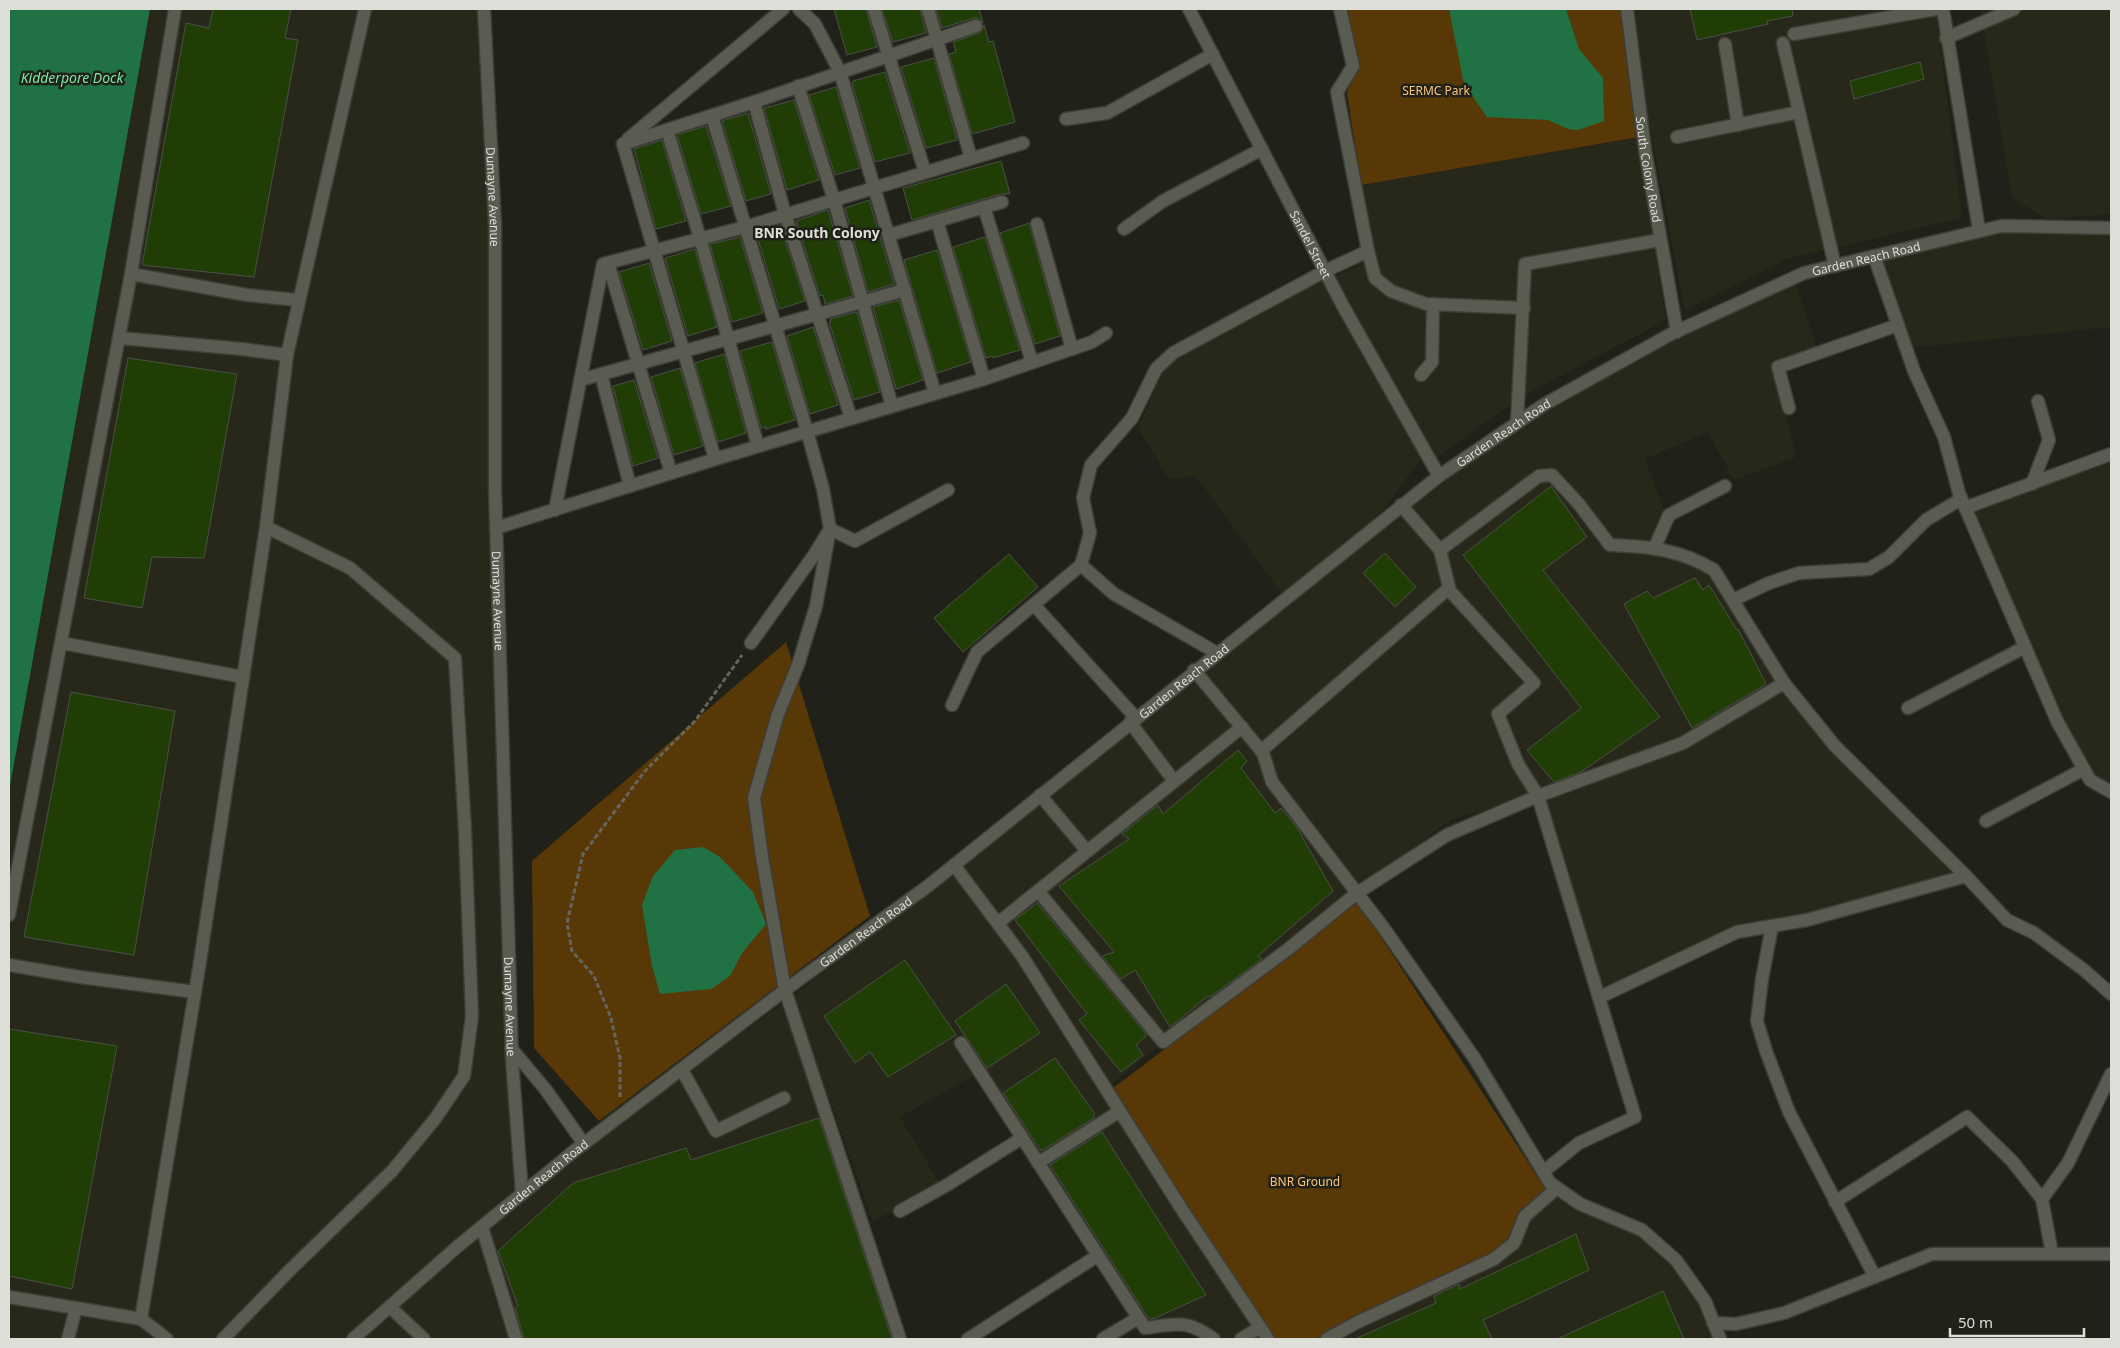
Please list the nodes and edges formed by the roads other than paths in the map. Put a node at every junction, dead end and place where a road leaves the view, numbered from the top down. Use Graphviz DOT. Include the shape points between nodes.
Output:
graph roads {
  1 [pos="175,9"];
  2 [pos="365,9"];
  3 [pos="484,9"];
  4 [pos="783,9"];
  5 [pos="799,9"];
  6 [pos="874,9"];
  7 [pos="928,9"];
  8 [pos="1189,9"];
  9 [pos="1340,9"];
  10 [pos="1627,9"];
  11 [pos="1936,9"];
  12 [pos="1943,9"];
  13 [pos="2014,9"];
  14 [pos="976,26"];
  15 [pos="1794,34"];
  16 [pos="1946,38"];
  17 [pos="937,39"];
  18 [pos="1784,43"];
  19 [pos="1725,44"];
  20 [pos="1213,54"];
  21 [pos="889,55"];
  22 [pos="840,72"];
  23 [pos="798,86"];
  24 [pos="754,102"];
  25 [pos="1800,112"];
  26 [pos="712,116"];
  27 [pos="1066,119"];
  28 [pos="1738,125"];
  29 [pos="667,130"];
  30 [pos="1677,137"];
  31 [pos="1023,143"];
  32 [pos="623,144"];
  33 [pos="1262,149"];
  34 [pos="971,158"];
  35 [pos="925,172"];
  36 [pos="875,187"];
  37 [pos="834,200"];
  38 [pos="1002,202"];
  39 [pos="984,208"];
  40 [pos="785,214"];
  41 [pos="937,221"];
  42 [pos="1037,224"];
  43 [pos="745,227"];
  44 [pos="2111,228"];
  45 [pos="1124,229"];
  46 [pos="1979,230"];
  47 [pos="889,235"];
  48 [pos="700,238"];
  49 [pos="1660,240"];
  50 [pos="653,250"];
  51 [pos="1368,251"];
  52 [pos="1874,256"];
  53 [pos="608,263"];
  54 [pos="1835,266"];
  55 [pos="1324,271"];
  56 [pos="132,274"];
  57 [pos="905,290"];
  58 [pos="298,300"];
  59 [pos="862,301"];
  60 [pos="1433,304"];
  61 [pos="1524,308"];
  62 [pos="817,314"];
  63 [pos="1898,325"];
  64 [pos="775,326"];
  65 [pos="1676,332"];
  66 [pos="1106,333"];
  67 [pos="120,338"];
  68 [pos="728,338"];
  69 [pos="1072,349"];
  70 [pos="683,351"];
  71 [pos="287,356"];
  72 [pos="1032,362"];
  73 [pos="638,364"];
  74 [pos="601,374"];
  75 [pos="1421,375"];
  76 [pos="984,379"];
  77 [pos="580,380"];
  78 [pos="935,393"];
  79 [pos="2038,401"];
  80 [pos="892,406"];
  81 [pos="1789,408"];
  82 [pos="851,418"];
  83 [pos="1517,423"];
  84 [pos="807,432"];
  85 [pos="758,446"];
  86 [pos="2111,454"];
  87 [pos="715,459"];
  88 [pos="671,473"];
  89 [pos="1439,476"];
  90 [pos="2032,484"];
  91 [pos="630,486"];
  92 [pos="1725,486"];
  93 [pos="948,490"];
  94 [pos="1963,504"];
  95 [pos="1401,506"];
  96 [pos="555,510"];
  97 [pos="266,527"];
  98 [pos="496,528"];
  99 [pos="830,529"];
  100 [pos="1654,548"];
  101 [pos="1440,550"];
  102 [pos="1081,565"];
  103 [pos="1449,588"];
  104 [pos="1733,600"];
  105 [pos="1034,605"];
  106 [pos="62,643"];
  107 [pos="751,643"];
  108 [pos="2025,646"];
  109 [pos="1217,652"];
  110 [pos="1194,670"];
  111 [pos="243,677"];
  112 [pos="1784,683"];
  113 [pos="952,705"];
  114 [pos="1908,708"];
  115 [pos="1133,720"];
  116 [pos="1242,727"];
  117 [pos="1261,750"];
  118 [pos="2084,769"];
  119 [pos="1174,781"];
  120 [pos="2111,792"];
  121 [pos="1040,795"];
  122 [pos="1538,796"];
  123 [pos="1986,821"];
  124 [pos="1088,851"];
  125 [pos="954,865"];
  126 [pos="1966,876"];
  127 [pos="1038,891"];
  128 [pos="1357,893"];
  129 [pos="9,915"];
  130 [pos="998,924"];
  131 [pos="1772,926"];
  132 [pos="9,964"];
  133 [pos="785,990"];
  134 [pos="195,992"];
  135 [pos="2111,994"];
  136 [pos="1600,997"];
  137 [pos="961,1042"];
  138 [pos="511,1048"];
  139 [pos="682,1070"];
  140 [pos="2111,1074"];
  141 [pos="784,1098"];
  142 [pos="1120,1111"];
  143 [pos="1022,1138"];
  144 [pos="584,1144"];
  145 [pos="1038,1164"];
  146 [pos="1543,1172"];
  147 [pos="1557,1188"];
  148 [pos="522,1194"];
  149 [pos="2042,1199"];
  150 [pos="1835,1202"];
  151 [pos="900,1210"];
  152 [pos="482,1226"];
  153 [pos="2052,1254"];
  154 [pos="2111,1254"];
  155 [pos="1097,1256"];
  156 [pos="1874,1277"];
  157 [pos="9,1297"];
  158 [pos="390,1307"];
  159 [pos="76,1308"];
  160 [pos="1138,1318"];
  161 [pos="141,1319"];
  162 [pos="1713,1322"];
  163 [pos="1259,1328"];
  164 [pos="68,1339"];
  165 [pos="167,1339"];
  166 [pos="223,1339"];
  167 [pos="353,1339"];
  168 [pos="424,1339"];
  169 [pos="516,1339"];
  170 [pos="900,1339"];
  171 [pos="968,1339"];
  172 [pos="1103,1339"];
  173 [pos="1214,1339"];
  174 [pos="1241,1339"];
  175 [pos="1268,1339"];
  176 [pos="1327,1339"];
  177 [pos="1720,1339"];
  1 -- 56 [label="street"];
  2 -- 58 [label="street"];
  3 -- 98 [label="street, Dumayne Avenue" via="495,225"];
  4 -- 32 [label="street"];
  5 -- 22 [label="street" via="814,24"];
  6 -- 21 [label="street"];
  7 -- 17 [label="street"];
  8 -- 20 [label="street, Sandel Street"];
  9 -- 51 [label="street" via="1353,66 1337,92"];
  10 -- 49 [label="street, South Colony Road"];
  11 -- 15 [label="street"];
  12 -- 16 [label="street"];
  13 -- 16 [label="street"];
  14 -- 17 [label="street"];
  16 -- 46 [label="street"];
  17 -- 21 [label="street"];
  17 -- 34 [label="street"];
  18 -- 25 [label="street"];
  19 -- 28 [label="street"];
  20 -- 27 [label="street" via="1107,113"];
  20 -- 33 [label="street, Sandel Street"];
  21 -- 22 [label="street"];
  21 -- 35 [label="street"];
  22 -- 23 [label="street"];
  22 -- 36 [label="street"];
  23 -- 24 [label="street"];
  23 -- 37 [label="street"];
  24 -- 26 [label="street"];
  24 -- 40 [label="street"];
  25 -- 28 [label="street"];
  25 -- 54 [label="street"];
  26 -- 29 [label="street"];
  26 -- 43 [label="street"];
  28 -- 30 [label="street"];
  29 -- 32 [label="street"];
  29 -- 48 [label="street"];
  31 -- 34 [label="street"];
  32 -- 50 [label="street"];
  33 -- 45 [label="street" via="1163,201"];
  33 -- 55 [label="street, Sandel Street"];
  34 -- 35 [label="street"];
  35 -- 36 [label="street"];
  36 -- 37 [label="street"];
  36 -- 47 [label="street"];
  37 -- 40 [label="street"];
  37 -- 59 [label="street"];
  38 -- 39 [label="street"];
  39 -- 41 [label="street"];
  39 -- 72 [label="street"];
  40 -- 43 [label="street"];
  40 -- 62 [label="street"];
  41 -- 47 [label="street"];
  41 -- 76 [label="street"];
  42 -- 69 [label="street"];
  43 -- 48 [label="street"];
  43 -- 64 [label="street"];
  44 -- 46 [label="street, Garden Reach Road" via="2000,226"];
  46 -- 52 [label="street, Garden Reach Road"];
  47 -- 57 [label="street"];
  48 -- 50 [label="street"];
  48 -- 68 [label="street"];
  49 -- 61 [label="street" via="1526,264"];
  49 -- 65 [label="street, South Colony Road"];
  50 -- 53 [label="street"];
  50 -- 70 [label="street"];
  51 -- 55 [label="street"];
  51 -- 60 [label="street" via="1375,278 1391,291"];
  52 -- 54 [label="street, Garden Reach Road"];
  52 -- 63 [label="street"];
  53 -- 73 [label="street"];
  53 -- 77 [label="street" via="603,264"];
  54 -- 65 [label="street, Garden Reach Road" via="1804,273"];
  55 -- 89 [label="street, Sandel Street"];
  55 -- 102 [label="street" via="1173,353 1156,370 1132,418 1092,465 1083,498 1090,533"];
  56 -- 58 [label="street"];
  56 -- 67 [label="street"];
  57 -- 59 [label="street"];
  57 -- 78 [label="street"];
  58 -- 71 [label="street"];
  59 -- 62 [label="street"];
  59 -- 80 [label="street"];
  60 -- 61 [label="street"];
  60 -- 75 [label="street" via="1432,362"];
  61 -- 83 [label="street"];
  62 -- 64 [label="street"];
  62 -- 82 [label="street"];
  63 -- 81 [label="street" via="1778,366"];
  63 -- 94 [label="street" via="1914,371 1944,437"];
  64 -- 68 [label="street"];
  64 -- 84 [label="street"];
  65 -- 83 [label="street, Garden Reach Road" via="1545,404"];
  66 -- 69 [label="street"];
  67 -- 71 [label="street"];
  67 -- 106 [label="street"];
  68 -- 70 [label="street"];
  68 -- 85 [label="street"];
  69 -- 72 [label="street"];
  70 -- 73 [label="street"];
  70 -- 87 [label="street"];
  71 -- 97 [label="street"];
  72 -- 76 [label="street"];
  73 -- 74 [label="street"];
  73 -- 88 [label="street"];
  74 -- 77 [label="street"];
  74 -- 91 [label="street"];
  76 -- 78 [label="street"];
  77 -- 96 [label="street"];
  78 -- 80 [label="street"];
  79 -- 90 [label="street" via="2048,440"];
  80 -- 82 [label="street"];
  82 -- 84 [label="street"];
  83 -- 89 [label="street, Garden Reach Road"];
  84 -- 85 [label="street"];
  84 -- 99 [label="street" via="823,488"];
  85 -- 87 [label="street"];
  86 -- 90 [label="street"];
  87 -- 88 [label="street"];
  88 -- 91 [label="street"];
  89 -- 95 [label="street, Garden Reach Road"];
  90 -- 94 [label="street"];
  91 -- 96 [label="street"];
  92 -- 100 [label="street" via="1669,515"];
  93 -- 99 [label="street" via="855,541"];
  94 -- 104 [label="street" via="1926,520 1889,557 1869,569 1799,573"];
  94 -- 108 [label="street"];
  95 -- 101 [label="street"];
  95 -- 109 [label="street, Garden Reach Road"];
  96 -- 98 [label="street"];
  97 -- 111 [label="street"];
  97 -- 166 [label="street" via="350,568 455,658 472,1016 464,1076 435,1119 392,1172"];
  98 -- 138 [label="street, Dumayne Avenue"];
  99 -- 107 [label="street"];
  99 -- 133 [label="street" via="816,606 798,665 778,714 754,798"];
  100 -- 101 [label="street" via="1610,545 1552,474 1539,476"];
  100 -- 104 [label="street" via="1669,550 1714,570"];
  101 -- 103 [label="street"];
  102 -- 105 [label="street"];
  102 -- 109 [label="street" via="1114,594"];
  103 -- 117 [label="street"];
  103 -- 122 [label="street" via="1534,683 1498,714 1518,764"];
  104 -- 112 [label="street"];
  105 -- 113 [label="street" via="977,652"];
  105 -- 115 [label="street"];
  106 -- 111 [label="street"];
  106 -- 129 [label="street"];
  108 -- 114 [label="street"];
  108 -- 118 [label="street" via="2057,721"];
  109 -- 110 [label="street, Garden Reach Road"];
  110 -- 115 [label="street, Garden Reach Road"];
  110 -- 116 [label="street"];
  111 -- 134 [label="street"];
  112 -- 122 [label="street" via="1683,743"];
  112 -- 126 [label="street" via="1835,746"];
  115 -- 119 [label="street"];
  115 -- 121 [label="street, Garden Reach Road"];
  116 -- 117 [label="street"];
  116 -- 119 [label="street"];
  117 -- 128 [label="street" via="1272,782"];
  118 -- 120 [label="street" via="2090,780"];
  118 -- 123 [label="street"];
  119 -- 124 [label="street"];
  121 -- 124 [label="street"];
  121 -- 125 [label="street, Garden Reach Road"];
  122 -- 128 [label="street" via="1447,835"];
  122 -- 136 [label="street"];
  124 -- 127 [label="street"];
  125 -- 130 [label="street"];
  125 -- 133 [label="street, Garden Reach Road"];
  126 -- 131 [label="street" via="1807,920"];
  126 -- 135 [label="street" via="2007,920 2034,933"];
  127 -- 128 [label="street" via="1163,1042 1287,950"];
  127 -- 130 [label="street"];
  128 -- 146 [label="street" via="1475,1059"];
  130 -- 142 [label="street" via="1022,956"];
  131 -- 136 [label="street" via="1737,932"];
  131 -- 150 [label="street" via="1757,1021 1789,1112"];
  132 -- 134 [label="street"];
  133 -- 139 [label="street, Garden Reach Road"];
  133 -- 170 [label="street"];
  134 -- 161 [label="street"];
  136 -- 146 [label="street" via="1635,1117 1579,1143"];
  137 -- 143 [label="street"];
  138 -- 144 [label="street"];
  138 -- 148 [label="street, Dumayne Avenue"];
  139 -- 141 [label="street" via="716,1131"];
  139 -- 144 [label="street, Garden Reach Road"];
  140 -- 149 [label="street" via="2068,1164"];
  142 -- 145 [label="street"];
  142 -- 163 [label="street"];
  143 -- 145 [label="street"];
  143 -- 151 [label="street"];
  144 -- 148 [label="street, Garden Reach Road"];
  145 -- 155 [label="street"];
  146 -- 147 [label="street"];
  147 -- 162 [label="street" via="1580,1204 1642,1230 1676,1260 1705,1301"];
  147 -- 176 [label="street" via="1525,1216 1514,1243 1494,1258"];
  148 -- 152 [label="street, Garden Reach Road"];
  149 -- 150 [label="street" via="2012,1161 1967,1117"];
  149 -- 153 [label="street"];
  150 -- 156 [label="street"];
  152 -- 158 [label="street, Garden Reach Road"];
  152 -- 169 [label="street"];
  153 -- 154 [label="street"];
  153 -- 156 [label="street" via="1932,1254"];
  155 -- 160 [label="street"];
  155 -- 171 [label="street"];
  156 -- 162 [label="street" via="1784,1313 1736,1324"];
  157 -- 159 [label="street"];
  158 -- 167 [label="street, Garden Reach Road"];
  158 -- 168 [label="street"];
  159 -- 161 [label="street"];
  159 -- 164 [label="street"];
  160 -- 172 [label="street"];
  160 -- 173 [label="street" via="1145,1328 1182,1323"];
  161 -- 165 [label="street"];
  162 -- 177 [label="street"];
  163 -- 174 [label="street"];
  163 -- 175 [label="street"];
}
